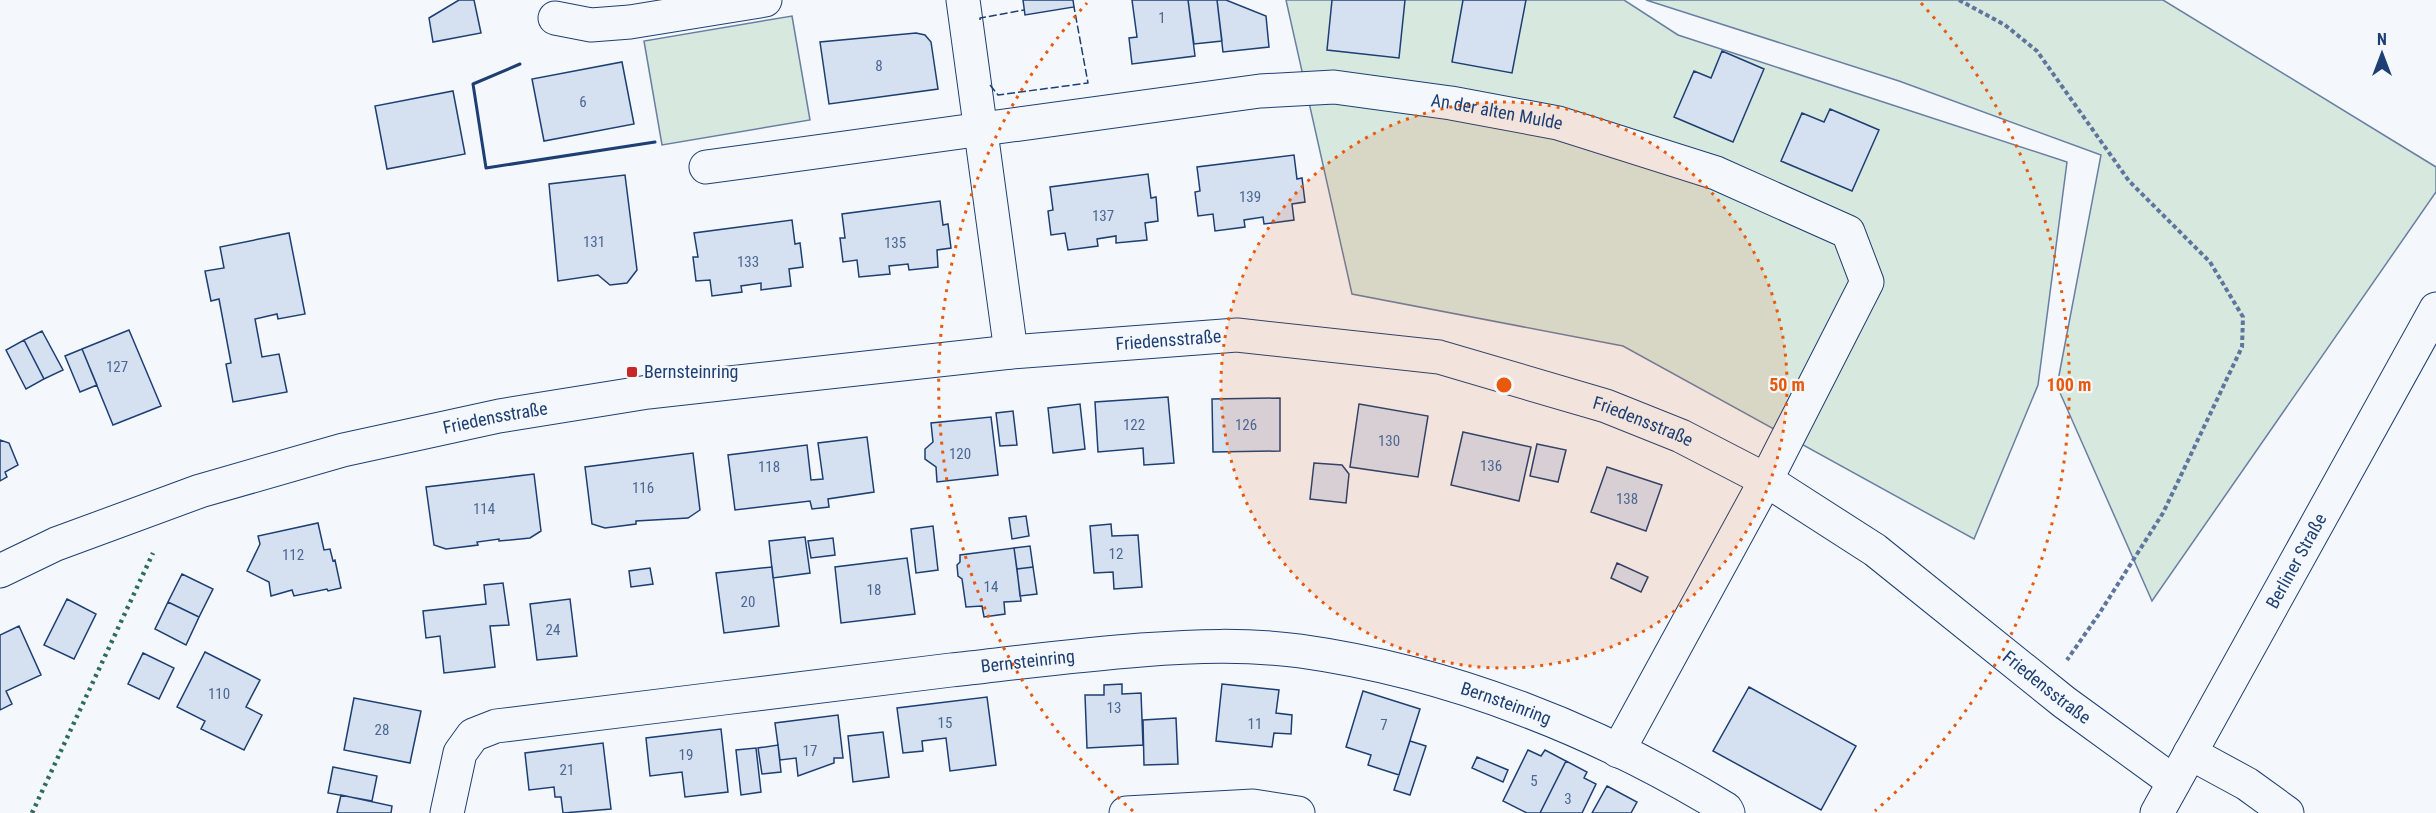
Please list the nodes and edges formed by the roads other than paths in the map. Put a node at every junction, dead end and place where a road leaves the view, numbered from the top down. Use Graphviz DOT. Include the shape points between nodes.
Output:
graph roads {
  1 [pos="765,0"];
  2 [pos="963,0"];
  3 [pos="555,18"];
  4 [pos="982,128"];
  5 [pos="706,167"];
  6 [pos="2436,309"];
  7 [pos="1011,352"];
  8 [pos="1766,480"];
  9 [pos="0,571"];
  10 [pos="1618,751"];
  11 [pos="2190,753"];
  12 [pos="2174,782"];
  13 [pos="447,813"];
  14 [pos="1126,813"];
  15 [pos="1298,813"];
  16 [pos="1728,813"];
  17 [pos="2157,813"];
  18 [pos="2287,813"];
  1 -- 3 [label="street" via="620,23 591,25"];
  2 -- 4 [label="street"];
  4 -- 5 [label="street"];
  4 -- 7 [label="street"];
  4 -- 8 [label="street, An der alten Mulde" via="1260,91 1334,87 1558,123 1716,173 1806,212 1848,232 1867,282"];
  6 -- 11 [label="street, Berliner Straße"];
  7 -- 8 [label="street, Friedensstraße" via="1237,335 1439,357 1606,406 1681,436"];
  7 -- 9 [label="street, Friedensstraße" via="648,392 499,416 343,450 200,490 56,544"];
  8 -- 10 [label="street"];
  8 -- 12 [label="street, Friedensstraße" via="1875,550 2047,688"];
  10 -- 13 [label="street, Bernsteinring" via="1506,702 1408,671 1299,651 1186,647 1075,655 496,726 473,735 460,753"];
  10 -- 16 [label="street, Bernsteinring" via="1682,782"];
  11 -- 12 [label="street, Berliner Straße"];
  11 -- 18 [label="street" via="2247,784"];
  12 -- 17 [label="street, Berliner Straße"];
  14 -- 15 [label="street" via="1253,806"];
}
